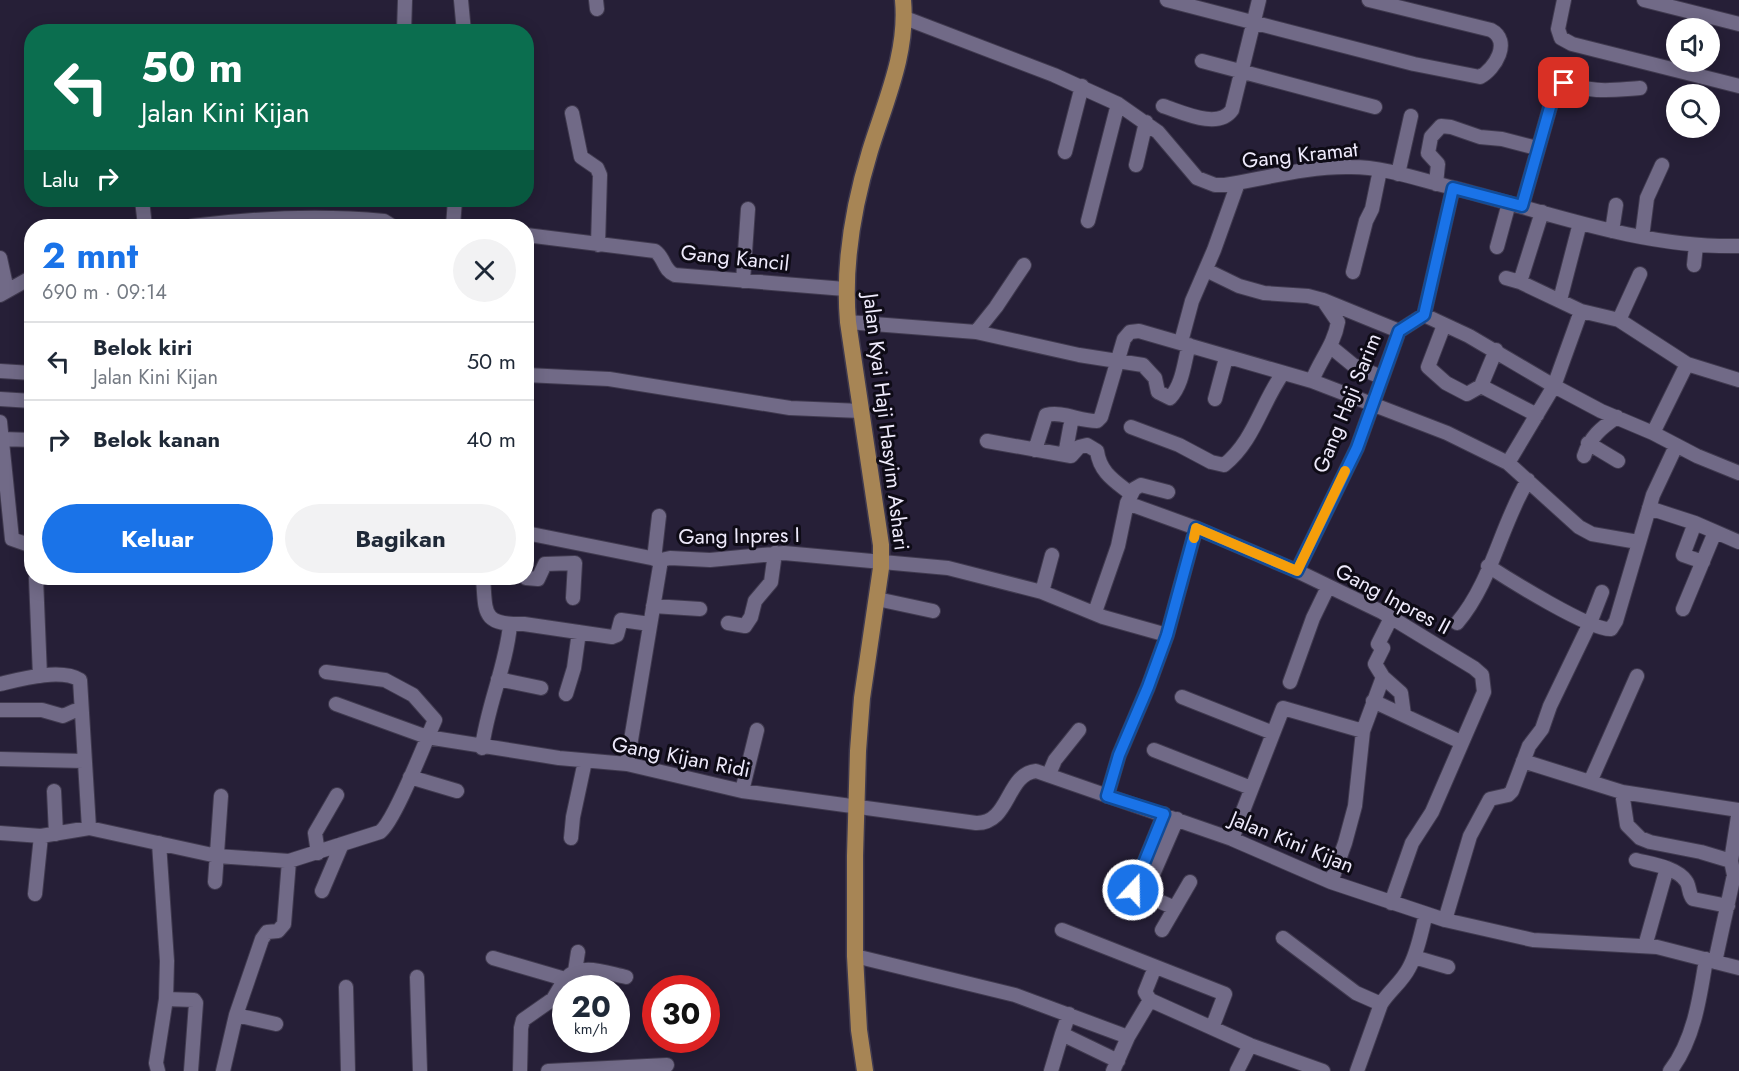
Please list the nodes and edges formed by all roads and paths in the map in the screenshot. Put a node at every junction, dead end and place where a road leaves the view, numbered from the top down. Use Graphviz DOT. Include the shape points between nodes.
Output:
graph roads {
  1 [pos="405,0"];
  2 [pos="461,0"];
  3 [pos="903,0"];
  4 [pos="1167,0"];
  5 [pos="1259,0"];
  6 [pos="1369,0"];
  7 [pos="1564,0"];
  8 [pos="1644,0"];
  9 [pos="904,18"];
  10 [pos="1254,22"];
  11 [pos="405,24"];
  12 [pos="463,24"];
  13 [pos="1739,24"];
  14 [pos="1202,61"];
  15 [pos="1242,71"];
  16 [pos="1082,86"];
  17 [pos="1739,86"];
  18 [pos="1640,88"];
  19 [pos="1118,104"];
  20 [pos="1163,106"];
  21 [pos="1375,106"];
  22 [pos="572,113"];
  23 [pos="1411,116"];
  24 [pos="1146,122"];
  25 [pos="1538,148"];
  26 [pos="1065,152"];
  27 [pos="1136,165"];
  28 [pos="1662,165"];
  29 [pos="1380,170"];
  30 [pos="1398,174"];
  31 [pos="1238,183"];
  32 [pos="1436,183"];
  33 [pos="1453,188"];
  34 [pos="1516,205"];
  35 [pos="1616,205"];
  36 [pos="748,208"];
  37 [pos="1542,212"];
  38 [pos="1088,221"];
  39 [pos="1580,223"];
  40 [pos="1612,231"];
  41 [pos="534,236"];
  42 [pos="1642,237"];
  43 [pos="598,245"];
  44 [pos="1696,245"];
  45 [pos="1739,246"];
  46 [pos="1497,247"];
  47 [pos="0,258"];
  48 [pos="1024,265"];
  49 [pos="1694,265"];
  50 [pos="1206,270"];
  51 [pos="1353,272"];
  52 [pos="1640,274"];
  53 [pos="1506,278"];
  54 [pos="743,280"];
  55 [pos="24,281"];
  56 [pos="1520,282"];
  57 [pos="845,289"];
  58 [pos="3,293"];
  59 [pos="1323,300"];
  60 [pos="1560,300"];
  61 [pos="1581,311"];
  62 [pos="1424,315"];
  63 [pos="1619,320"];
  64 [pos="848,322"];
  65 [pos="1444,325"];
  66 [pos="1399,331"];
  67 [pos="976,332"];
  68 [pos="1185,343"];
  69 [pos="1331,347"];
  70 [pos="1496,350"];
  71 [pos="1226,358"];
  72 [pos="1118,361"];
  73 [pos="1687,364"];
  74 [pos="0,371"];
  75 [pos="24,372"];
  76 [pos="1283,373"];
  77 [pos="534,375"];
  78 [pos="1381,377"];
  79 [pos="1739,380"];
  80 [pos="1312,381"];
  81 [pos="1481,386"];
  82 [pos="1554,386"];
  83 [pos="0,399"];
  84 [pos="1215,399"];
  85 [pos="24,400"];
  86 [pos="1372,403"];
  87 [pos="861,411"];
  88 [pos="1537,415"];
  89 [pos="1072,417"];
  90 [pos="1617,417"];
  91 [pos="0,422"];
  92 [pos="1131,427"];
  93 [pos="1653,433"];
  94 [pos="2,439"];
  95 [pos="24,440"];
  96 [pos="987,441"];
  97 [pos="1676,446"];
  98 [pos="1035,450"];
  99 [pos="1065,455"];
  100 [pos="1618,461"];
  101 [pos="1508,463"];
  102 [pos="1739,473"];
  103 [pos="1528,480"];
  104 [pos="1168,492"];
  105 [pos="1129,498"];
  106 [pos="1648,508"];
  107 [pos="659,516"];
  108 [pos="1695,523"];
  109 [pos="1196,528"];
  110 [pos="1715,532"];
  111 [pos="534,535"];
  112 [pos="1638,542"];
  113 [pos="1739,542"];
  114 [pos="24,544"];
  115 [pos="775,553"];
  116 [pos="1052,555"];
  117 [pos="658,560"];
  118 [pos="881,561"];
  119 [pos="1703,562"];
  120 [pos="1488,566"];
  121 [pos="1297,571"];
  122 [pos="534,579"];
  123 [pos="36,585"];
  124 [pos="484,585"];
  125 [pos="1328,587"];
  126 [pos="1042,592"];
  127 [pos="1602,592"];
  128 [pos="573,598"];
  129 [pos="877,599"];
  130 [pos="653,606"];
  131 [pos="700,609"];
  132 [pos="1683,609"];
  133 [pos="933,611"];
  134 [pos="1095,612"];
  135 [pos="1391,618"];
  136 [pos="1457,622"];
  137 [pos="728,623"];
  138 [pos="1590,623"];
  139 [pos="650,624"];
  140 [pos="510,625"];
  141 [pos="579,632"];
  142 [pos="1167,635"];
  143 [pos="327,672"];
  144 [pos="40,676"];
  145 [pos="1637,676"];
  146 [pos="1383,678"];
  147 [pos="498,679"];
  148 [pos="1290,682"];
  149 [pos="0,684"];
  150 [pos="541,688"];
  151 [pos="566,694"];
  152 [pos="1182,697"];
  153 [pos="1373,701"];
  154 [pos="336,704"];
  155 [pos="0,710"];
  156 [pos="74,711"];
  157 [pos="1404,716"];
  158 [pos="757,730"];
  159 [pos="1079,730"];
  160 [pos="1364,731"];
  161 [pos="1273,733"];
  162 [pos="427,737"];
  163 [pos="1461,742"];
  164 [pos="482,748"];
  165 [pos="1154,750"];
  166 [pos="0,759"];
  167 [pos="84,761"];
  168 [pos="585,761"];
  169 [pos="1523,761"];
  170 [pos="627,764"];
  171 [pos="1049,774"];
  172 [pos="410,777"];
  173 [pos="1590,782"];
  174 [pos="1251,788"];
  175 [pos="54,791"];
  176 [pos="457,791"];
  177 [pos="742,791"];
  178 [pos="1622,792"];
  179 [pos="337,795"];
  180 [pos="221,796"];
  181 [pos="1107,796"];
  182 [pos="856,805"];
  183 [pos="1739,810"];
  184 [pos="1170,817"];
  185 [pos="89,828"];
  186 [pos="0,833"];
  187 [pos="56,834"];
  188 [pos="41,836"];
  189 [pos="571,838"];
  190 [pos="1232,839"];
  191 [pos="159,843"];
  192 [pos="342,844"];
  193 [pos="318,853"];
  194 [pos="218,856"];
  195 [pos="1636,860"];
  196 [pos="289,861"];
  197 [pos="1731,861"];
  198 [pos="1667,868"];
  199 [pos="214,882"];
  200 [pos="1190,882"];
  201 [pos="1331,882"];
  202 [pos="322,891"];
  203 [pos="35,894"];
  204 [pos="1391,903"];
  205 [pos="1728,906"];
  206 [pos="1175,908"];
  207 [pos="1426,914"];
  208 [pos="1445,920"];
  209 [pos="1062,930"];
  210 [pos="1162,930"];
  211 [pos="1283,938"];
  212 [pos="1645,946"];
  213 [pos="578,952"];
  214 [pos="855,956"];
  215 [pos="1414,957"];
  216 [pos="493,958"];
  217 [pos="1710,960"];
  218 [pos="1155,966"];
  219 [pos="1448,968"];
  220 [pos="1739,968"];
  221 [pos="570,975"];
  222 [pos="616,975"];
  223 [pos="417,977"];
  224 [pos="346,987"];
  225 [pos="166,999"];
  226 [pos="552,1000"];
  227 [pos="1150,1000"];
  228 [pos="1381,1004"];
  229 [pos="1069,1014"];
  230 [pos="236,1016"];
  231 [pos="276,1024"];
  232 [pos="1212,1028"];
  233 [pos="1062,1035"];
  234 [pos="1128,1037"];
  235 [pos="1250,1045"];
  236 [pos="667,1065"];
  237 [pos="1115,1066"];
  238 [pos="1671,1070"];
  239 [pos="158,1071"];
  240 [pos="191,1071"];
  241 [pos="223,1071"];
  242 [pos="348,1071"];
  243 [pos="420,1071"];
  244 [pos="520,1071"];
  245 [pos="548,1071"];
  246 [pos="865,1071"];
  247 [pos="1051,1071"];
  248 [pos="1237,1071"];
  249 [pos="1323,1071"];
  250 [pos="1357,1071"];
  1 -- 11 [label="street"];
  2 -- 12 [label="street"];
  3 -- 9 [label="main road, Jalan Kyai Haji Hasyim Ashari"];
  4 -- 10 [label="street"];
  5 -- 10 [label="street"];
  6 -- 10 [label="street" via="1491,30 1500,40 1496,63 1491,72 1480,77"];
  7 -- 17 [label="street" via="1558,29 1561,38 1572,45"];
  8 -- 13 [label="street"];
  9 -- 16 [label="street, Gang Kramat"];
  9 -- 57 [label="main road, Jalan Kyai Haji Hasyim Ashari" via="898,60 860,188"];
  10 -- 15 [label="street"];
  14 -- 15 [label="street"];
  15 -- 20 [label="street" via="1232,110 1220,120"];
  15 -- 21 [label="street"];
  16 -- 19 [label="street, Gang Kramat"];
  16 -- 26 [label="street"];
  18 -- 25 [label="street" via="1591,90 1560,83"];
  19 -- 24 [label="street, Gang Kramat"];
  19 -- 38 [label="street"];
  22 -- 43 [label="street" via="581,157 597,168 600,175"];
  23 -- 30 [label="street"];
  24 -- 27 [label="street"];
  24 -- 31 [label="street, Gang Kramat" via="1197,178 1215,185"];
  25 -- 32 [label="street" via="1441,126 1431,137 1428,153 1438,164"];
  25 -- 34 [label="street"];
  28 -- 42 [label="street" via="1647,198"];
  29 -- 30 [label="street, Gang Kramat"];
  29 -- 31 [label="street, Gang Kramat" via="1350,167"];
  29 -- 51 [label="street"];
  30 -- 32 [label="street, Gang Kramat"];
  31 -- 50 [label="street"];
  32 -- 33 [label="street, Gang Kramat"];
  33 -- 34 [label="street, Gang Kramat"];
  33 -- 62 [label="street"];
  34 -- 37 [label="street, Gang Kramat"];
  34 -- 46 [label="street"];
  35 -- 40 [label="street"];
  36 -- 54 [label="street"];
  37 -- 39 [label="street, Gang Kramat"];
  37 -- 56 [label="street"];
  39 -- 40 [label="street, Gang Kramat"];
  39 -- 60 [label="street"];
  40 -- 42 [label="street, Gang Kramat"];
  41 -- 43 [label="street, Gang Kancil"];
  42 -- 44 [label="street, Gang Kramat"];
  43 -- 54 [label="street, Gang Kancil" via="655,251 669,273 675,275"];
  44 -- 45 [label="street, Gang Kramat"];
  44 -- 49 [label="street"];
  47 -- 58 [label="street"];
  48 -- 67 [label="street"];
  50 -- 59 [label="street" via="1264,293"];
  50 -- 68 [label="street" via="1192,301"];
  52 -- 63 [label="street"];
  53 -- 56 [label="street"];
  54 -- 57 [label="street, Gang Kancil"];
  55 -- 58 [label="street"];
  56 -- 60 [label="street"];
  57 -- 64 [label="main road, Jalan Kyai Haji Hasyim Ashari"];
  59 -- 66 [label="street"];
  59 -- 69 [label="street" via="1338,322"];
  60 -- 61 [label="street"];
  61 -- 63 [label="street"];
  61 -- 82 [label="street"];
  62 -- 65 [label="street"];
  62 -- 66 [label="street, Gang Haji Sarim"];
  63 -- 73 [label="street"];
  64 -- 67 [label="street"];
  64 -- 87 [label="main road, Jalan Kyai Haji Hasyim Ashari"];
  65 -- 70 [label="street"];
  65 -- 81 [label="street" via="1428,364 1430,370 1467,394"];
  66 -- 78 [label="street, Gang Haji Sarim"];
  67 -- 72 [label="street"];
  68 -- 71 [label="street"];
  68 -- 72 [label="street" via="1130,332"];
  68 -- 72 [label="street" via="1182,375 1170,398 1158,392 1155,378 1143,365"];
  69 -- 78 [label="street" via="1353,365"];
  69 -- 80 [label="street"];
  70 -- 81 [label="street"];
  70 -- 82 [label="street"];
  71 -- 76 [label="street"];
  71 -- 84 [label="street"];
  72 -- 89 [label="street" via="1101,417 1097,421"];
  73 -- 79 [label="street"];
  73 -- 93 [label="street"];
  74 -- 75 [label="street"];
  76 -- 80 [label="street"];
  76 -- 92 [label="street" via="1252,434 1224,465"];
  77 -- 87 [label="street" via="609,379 790,408"];
  78 -- 86 [label="street, Gang Haji Sarim"];
  80 -- 86 [label="street"];
  81 -- 88 [label="street"];
  82 -- 88 [label="street"];
  82 -- 90 [label="street"];
  83 -- 85 [label="street"];
  86 -- 101 [label="street"];
  86 -- 121 [label="street, Gang Haji Sarim" via="1357,448"];
  87 -- 118 [label="main road, Jalan Kyai Haji Hasyim Ashari"];
  88 -- 101 [label="street"];
  89 -- 98 [label="street" via="1058,412 1046,415"];
  89 -- 99 [label="street"];
  90 -- 93 [label="street"];
  90 -- 100 [label="street" via="1598,431 1586,449"];
  91 -- 94 [label="street"];
  93 -- 97 [label="street"];
  94 -- 95 [label="street"];
  94 -- 114 [label="street" via="12,540"];
  96 -- 98 [label="street"];
  97 -- 102 [label="street"];
  97 -- 106 [label="street"];
  98 -- 99 [label="street"];
  99 -- 105 [label="street, Gang Inpres II" via="1071,456 1079,447 1087,446 1097,451 1098,464"];
  101 -- 103 [label="street"];
  103 -- 112 [label="street" via="1579,527 1592,534"];
  103 -- 120 [label="street"];
  104 -- 105 [label="street" via="1141,485"];
  105 -- 109 [label="street, Gang Inpres II"];
  105 -- 134 [label="street" via="1118,546"];
  106 -- 108 [label="street"];
  106 -- 112 [label="street"];
  107 -- 117 [label="street"];
  108 -- 110 [label="street"];
  108 -- 119 [label="street" via="1683,555"];
  109 -- 121 [label="street, Gang Inpres II"];
  109 -- 142 [label="street"];
  110 -- 113 [label="street"];
  110 -- 119 [label="street"];
  111 -- 117 [label="street"];
  112 -- 138 [label="street" via="1616,621 1605,629"];
  115 -- 117 [label="street, Gang Inpres I" via="717,560"];
  115 -- 118 [label="street, Gang Inpres I"];
  115 -- 137 [label="street" via="771,582 755,600 748,623"];
  116 -- 126 [label="street"];
  117 -- 130 [label="street, Gang Inpres I"];
  118 -- 126 [label="street" via="948,568"];
  118 -- 129 [label="main road, Jalan Kyai Haji Hasyim Ashari"];
  119 -- 132 [label="street"];
  120 -- 136 [label="street" via="1467,612"];
  120 -- 138 [label="street" via="1530,593"];
  121 -- 125 [label="street, Gang Inpres II"];
  122 -- 128 [label="street" via="538,579 545,564 575,563"];
  123 -- 144 [label="street"];
  124 -- 140 [label="street" via="486,613 490,619"];
  125 -- 135 [label="street, Gang Inpres II"];
  125 -- 148 [label="street"];
  126 -- 134 [label="street"];
  127 -- 138 [label="street"];
  129 -- 133 [label="street"];
  129 -- 182 [label="main road, Jalan Kyai Haji Hasyim Ashari" via="862,698"];
  130 -- 131 [label="street"];
  130 -- 139 [label="street, Gang Inpres I"];
  134 -- 142 [label="street"];
  135 -- 146 [label="street" via="1378,644 1383,648 1375,664"];
  135 -- 163 [label="street, Gang Inpres II" via="1482,675 1484,692"];
  138 -- 169 [label="street" via="1542,729"];
  139 -- 141 [label="street" via="621,620 617,635 612,637"];
  139 -- 170 [label="street, Gang Inpres I"];
  140 -- 141 [label="street"];
  140 -- 147 [label="street"];
  141 -- 151 [label="street"];
  142 -- 181 [label="street" via="1119,755"];
  143 -- 162 [label="street" via="385,680 413,695 435,720"];
  144 -- 149 [label="street"];
  144 -- 167 [label="street" via="72,676 80,680"];
  145 -- 173 [label="street"];
  146 -- 153 [label="street"];
  146 -- 157 [label="street" via="1401,693"];
  147 -- 150 [label="street"];
  147 -- 164 [label="street"];
  152 -- 161 [label="street"];
  153 -- 157 [label="street"];
  153 -- 160 [label="street"];
  154 -- 162 [label="street, Gang Kijan Ridi"];
  155 -- 156 [label="street" via="42,710 63,716"];
  157 -- 163 [label="street"];
  158 -- 177 [label="street"];
  159 -- 171 [label="street"];
  160 -- 161 [label="street" via="1283,708"];
  160 -- 201 [label="street" via="1355,806"];
  161 -- 174 [label="street"];
  162 -- 164 [label="street, Gang Kijan Ridi"];
  162 -- 172 [label="street"];
  163 -- 204 [label="street, Gang Inpres II" via="1432,812 1412,843"];
  164 -- 168 [label="street, Gang Kijan Ridi"];
  165 -- 174 [label="street"];
  166 -- 167 [label="street"];
  167 -- 185 [label="street"];
  168 -- 170 [label="street, Gang Kijan Ridi"];
  168 -- 189 [label="street"];
  169 -- 173 [label="street"];
  169 -- 208 [label="street" via="1512,791 1490,799 1470,836"];
  170 -- 177 [label="street, Gang Kijan Ridi"];
  171 -- 181 [label="street, Jalan Kini Kijan"];
  171 -- 182 [label="street, Jalan Kini Kijan" via="1036,771 1024,775 996,817 983,823"];
  172 -- 176 [label="street"];
  172 -- 192 [label="street" via="385,829"];
  173 -- 178 [label="street"];
  174 -- 190 [label="street"];
  175 -- 187 [label="street"];
  177 -- 182 [label="street, Gang Kijan Ridi"];
  178 -- 183 [label="street"];
  178 -- 197 [label="street" via="1627,825 1640,838"];
  179 -- 193 [label="street" via="315,833"];
  180 -- 194 [label="street"];
  181 -- 184 [label="street, Jalan Kini Kijan"];
  182 -- 214 [label="main road, Jalan Kyai Haji Hasyim Ashari"];
  183 -- 197 [label="street"];
  184 -- 190 [label="street, Jalan Kini Kijan"];
  184 -- 206 [label="street" via="1134,891"];
  185 -- 187 [label="street"];
  185 -- 191 [label="street"];
  186 -- 188 [label="street"];
  187 -- 188 [label="street"];
  188 -- 203 [label="street"];
  190 -- 201 [label="street, Jalan Kini Kijan"];
  191 -- 194 [label="street"];
  191 -- 225 [label="street"];
  192 -- 193 [label="street"];
  192 -- 202 [label="street"];
  193 -- 196 [label="street"];
  194 -- 196 [label="street"];
  194 -- 199 [label="street"];
  195 -- 198 [label="street"];
  196 -- 230 [label="street" via="284,924 262,939"];
  197 -- 205 [label="street" via="1734,875"];
  198 -- 205 [label="street" via="1687,882 1691,897"];
  198 -- 212 [label="street"];
  200 -- 206 [label="street"];
  201 -- 204 [label="street, Jalan Kini Kijan"];
  204 -- 207 [label="street, Jalan Kini Kijan"];
  205 -- 217 [label="street"];
  206 -- 210 [label="street"];
  207 -- 208 [label="street, Jalan Kini Kijan"];
  207 -- 215 [label="street"];
  208 -- 212 [label="street, Jalan Kini Kijan" via="1533,940"];
  209 -- 218 [label="street"];
  211 -- 228 [label="street" via="1356,993"];
  212 -- 217 [label="street, Jalan Kini Kijan"];
  213 -- 221 [label="street"];
  214 -- 229 [label="street" via="1015,995"];
  214 -- 246 [label="main road, Jalan Kyai Haji Hasyim Ashari"];
  215 -- 219 [label="street"];
  215 -- 228 [label="street"];
  216 -- 221 [label="street"];
  217 -- 220 [label="street, Jalan Kini Kijan"];
  217 -- 238 [label="street" via="1683,1050"];
  218 -- 227 [label="street" via="1145,992"];
  218 -- 232 [label="street" via="1225,994"];
  221 -- 222 [label="street" via="586,969"];
  223 -- 243 [label="street"];
  224 -- 242 [label="street"];
  225 -- 239 [label="street"];
  225 -- 240 [label="street" via="194,999 196,1003"];
  226 -- 244 [label="street" via="523,1020"];
  227 -- 232 [label="street"];
  227 -- 234 [label="street"];
  228 -- 250 [label="street"];
  229 -- 233 [label="street"];
  229 -- 234 [label="street"];
  230 -- 231 [label="street"];
  230 -- 241 [label="street"];
  232 -- 235 [label="street"];
  233 -- 237 [label="street"];
  233 -- 247 [label="street"];
  234 -- 237 [label="street"];
  235 -- 248 [label="street"];
  235 -- 249 [label="street"];
  236 -- 245 [label="street"];
}
